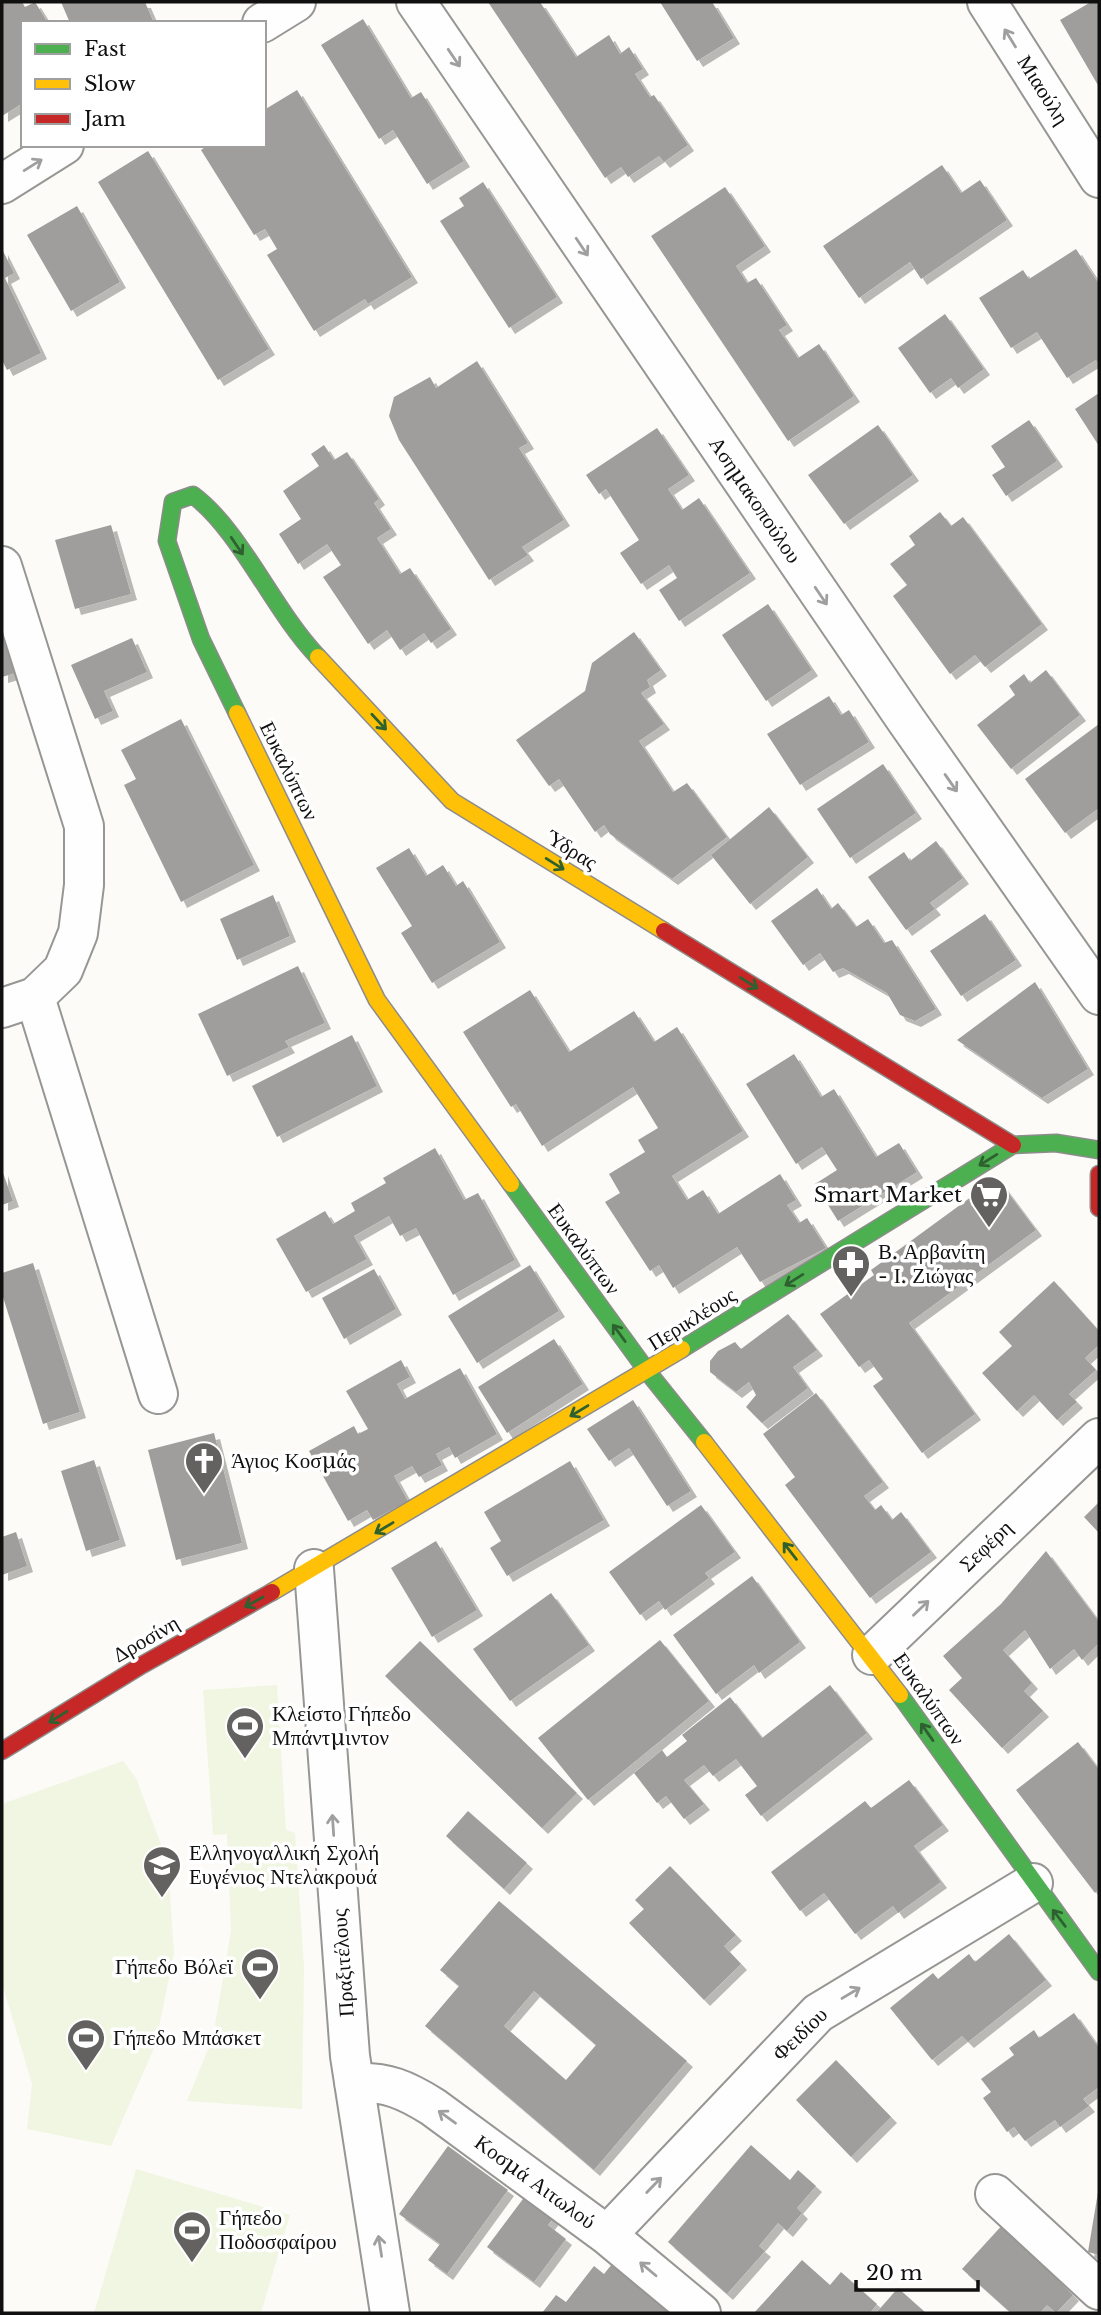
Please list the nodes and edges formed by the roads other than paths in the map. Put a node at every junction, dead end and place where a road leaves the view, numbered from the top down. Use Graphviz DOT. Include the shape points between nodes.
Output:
graph roads {
  1 [pos="296,2"];
  2 [pos="416,2"];
  3 [pos="987,2"];
  4 [pos="265,21"];
  5 [pos="61,147"];
  6 [pos="1099,178"];
  7 [pos="2,184"];
  8 [pos="193,495"];
  9 [pos="2,566"];
  10 [pos="1099,995"];
  11 [pos="18,1003"];
  12 [pos="1013,1145"];
  13 [pos="1099,1150"];
  14 [pos="1099,1174"];
  15 [pos="1099,1208"];
  16 [pos="647,1371"];
  17 [pos="158,1394"];
  18 [pos="1099,1438"];
  19 [pos="314,1569"];
  20 [pos="872,1655"];
  21 [pos="2,1751"];
  22 [pos="1033,1883"];
  23 [pos="1099,1972"];
  24 [pos="354,2083"];
  25 [pos="995,2194"];
  26 [pos="607,2235"];
  27 [pos="1099,2291"];
  28 [pos="390,2313"];
  29 [pos="701,2313"];
  1 -- 4 [label="street"];
  2 -- 10 [label="street, Ασημακοπούλου, one-way"];
  6 -- 3 [label="street, Μιαούλη, one-way"];
  7 -- 5 [label="street, one-way"];
  8 -- 12 [label="street, Ύδρας, one-way" via="213,510 293,631 452,801"];
  16 -- 8 [label="street, Ευκαλύπτων, one-way" via="377,1000 201,639 167,541 173,502"];
  9 -- 11 [label="street" via="85,826 78,933 63,970"];
  11 -- 17 [label="street"];
  12 -- 13 [label="street, Περικλέους" via="1040,1140"];
  12 -- 16 [label="street, Περικλέους, one-way"];
  14 -- 15 [label="street"];
  16 -- 19 [label="street, Περικλέους, one-way"];
  20 -- 16 [label="street, Ευκαλύπτων, one-way"];
  20 -- 18 [label="street, Σεφέρη, one-way"];
  19 -- 21 [label="street, Δροσίνη, one-way" via="142,1665"];
  24 -- 19 [label="street, Πραξιτέλους, one-way"];
  22 -- 20 [label="street, Ευκαλύπτων, one-way"];
  23 -- 22 [label="street, Ευκαλύπτων, one-way"];
  26 -- 22 [label="street, Φειδίου, one-way" via="818,2013"];
  26 -- 24 [label="street, Κοσμά Αιτωλού, one-way" via="405,2090 379,2082"];
  28 -- 24 [label="street, Πραξιτέλους, one-way"];
  25 -- 27 [label="street"];
  29 -- 26 [label="street, Κοσμά Αιτωλού, one-way"];
}
